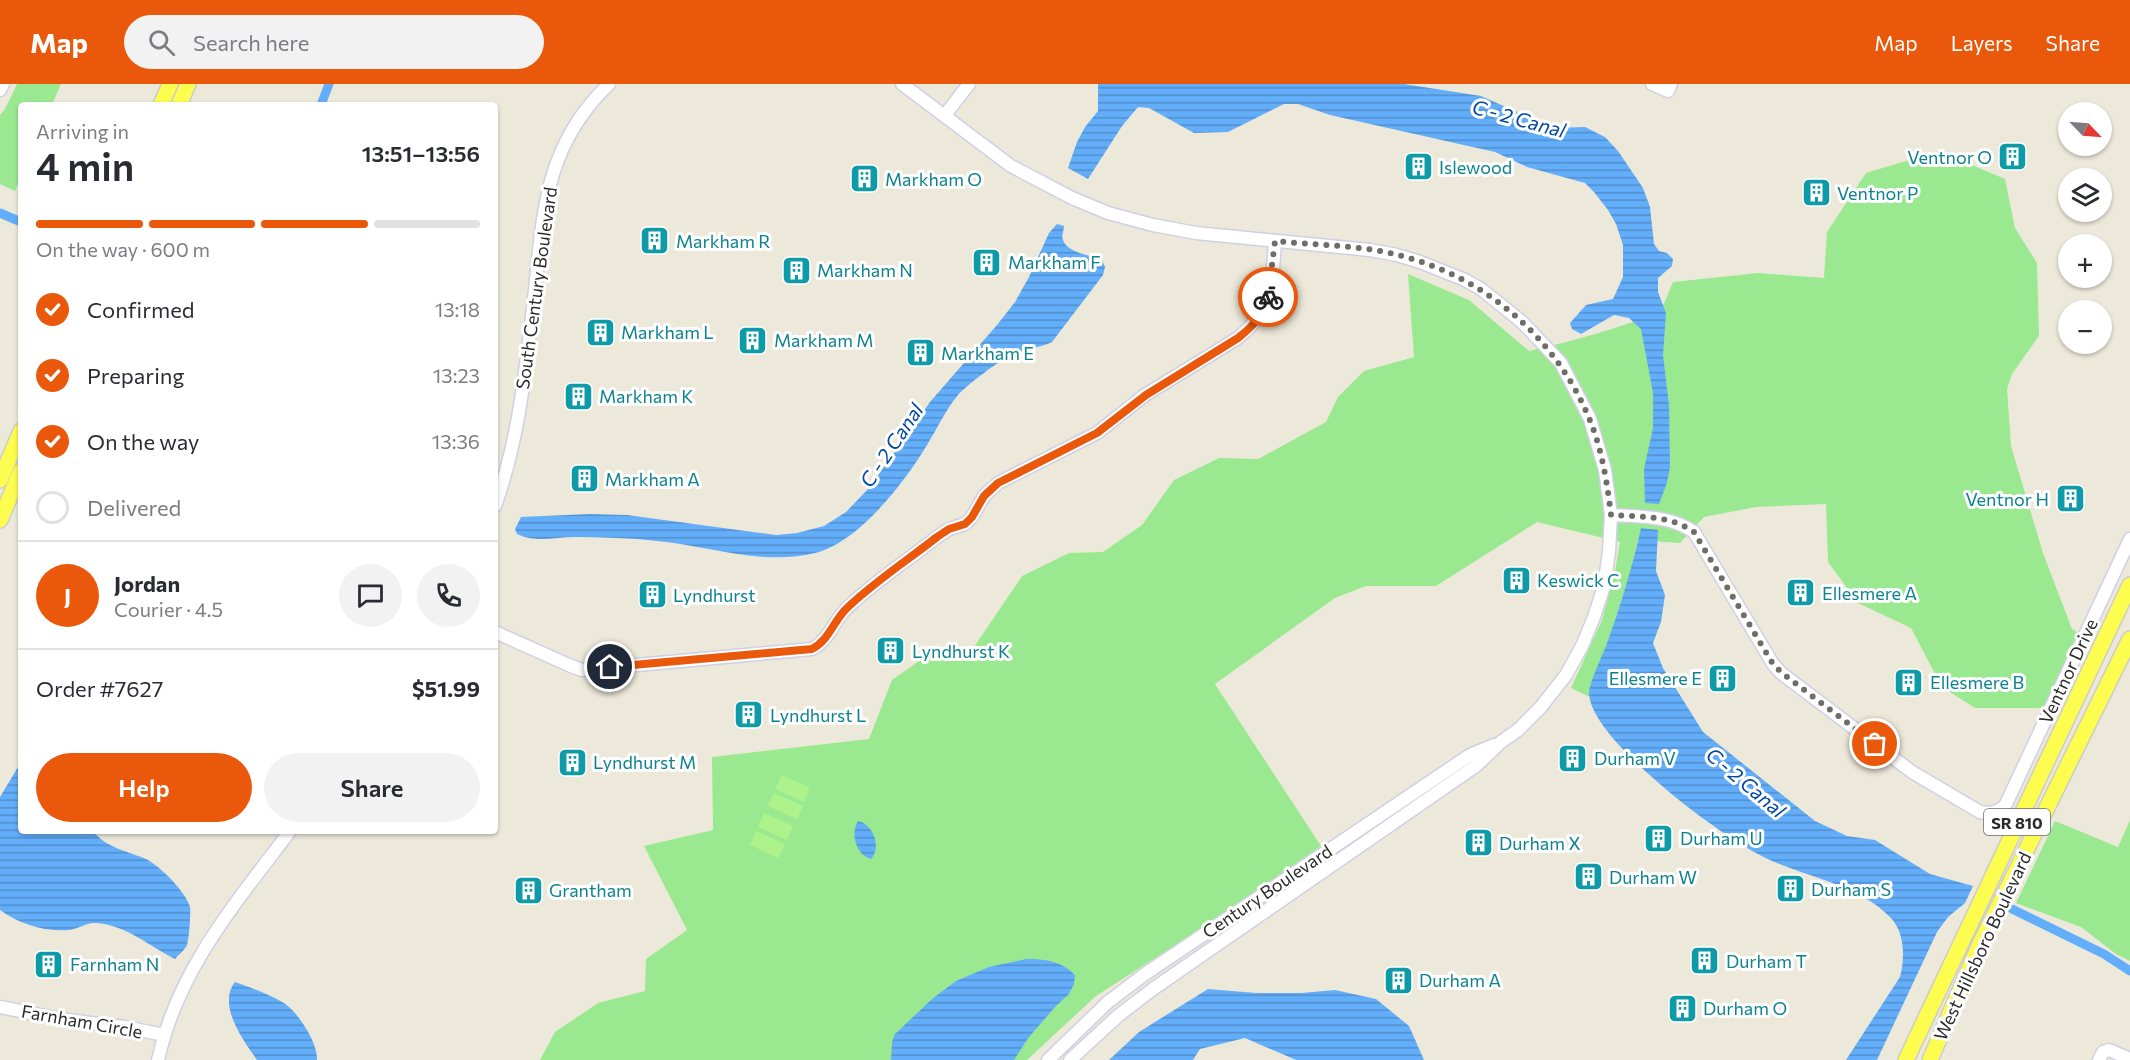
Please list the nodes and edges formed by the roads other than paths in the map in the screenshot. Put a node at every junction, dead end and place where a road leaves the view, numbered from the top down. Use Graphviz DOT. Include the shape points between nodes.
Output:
graph roads {
  1 [pos="3,84"];
  2 [pos="170,84"];
  3 [pos="188,84"];
  4 [pos="609,84"];
  5 [pos="903,84"];
  6 [pos="969,84"];
  7 [pos="1652,84"];
  8 [pos="1671,84"];
  9 [pos="0,90"];
  10 [pos="162,102"];
  11 [pos="179,102"];
  12 [pos="945,114"];
  13 [pos="1275,241"];
  14 [pos="18,438"];
  15 [pos="18,475"];
  16 [pos="0,480"];
  17 [pos="5,492"];
  18 [pos="498,496"];
  19 [pos="1611,515"];
  20 [pos="0,520"];
  21 [pos="2130,539"];
  22 [pos="2130,585"];
  23 [pos="498,633"];
  24 [pos="2130,639"];
  25 [pos="1501,742"];
  26 [pos="288,834"];
  27 [pos="1938,993"];
  28 [pos="0,1007"];
  29 [pos="164,1035"];
  30 [pos="1931,1057"];
  31 [pos="2130,1059"];
  32 [pos="158,1060"];
  33 [pos="1048,1060"];
  34 [pos="1070,1060"];
  35 [pos="1906,1060"];
  36 [pos="2099,1060"];
  1 -- 9 [label="street"];
  2 -- 10 [label="main road"];
  3 -- 11 [label="main road"];
  4 -- 18 [label="street, South Century Boulevard" via="570,132 550,178 516,434"];
  5 -- 12 [label="street, Century Boulevard"];
  6 -- 12 [label="street"];
  7 -- 8 [label="street" via="1668,91"];
  12 -- 13 [label="street, Century Boulevard" via="1030,178 1108,213 1185,231"];
  13 -- 19 [label="street, Century Boulevard" via="1397,255 1465,280 1500,303 1561,363 1590,419 1605,470"];
  13 -- 23 [label="street" via="1268,301 1251,327 1146,395 1097,433 998,483 965,524 937,537 853,603 812,649 582,670"];
  14 -- 16 [label="main road"];
  15 -- 17 [label="main road"];
  17 -- 20 [label="main road"];
  19 -- 21 [label="street, Ventnor Drive" via="1667,519 1694,532 1782,673 1912,772 1980,812 1995,812 2006,804"];
  19 -- 25 [label="street, Century Boulevard" via="1604,586 1582,646 1566,675 1540,708"];
  22 -- 27 [label="main road, West Hillsboro Boulevard / SR 810"];
  24 -- 30 [label="main road, West Hillsboro Boulevard / SR 810" via="1980,944"];
  25 -- 33 [label="street, Century Boulevard" via="1470,755 1145,974 1108,1002"];
  25 -- 34 [label="street, Century Boulevard" via="1478,765 1153,989"];
  26 -- 29 [label="street" via="220,923 180,993"];
  27 -- 30 [label="main road" via="1941,1005 1930,1034"];
  27 -- 35 [label="main road, West Hillsboro Boulevard / SR 810"];
  28 -- 29 [label="street, Farnham Circle"];
  29 -- 32 [label="street"];
  31 -- 36 [label="street" via="2109,1050"];
}
